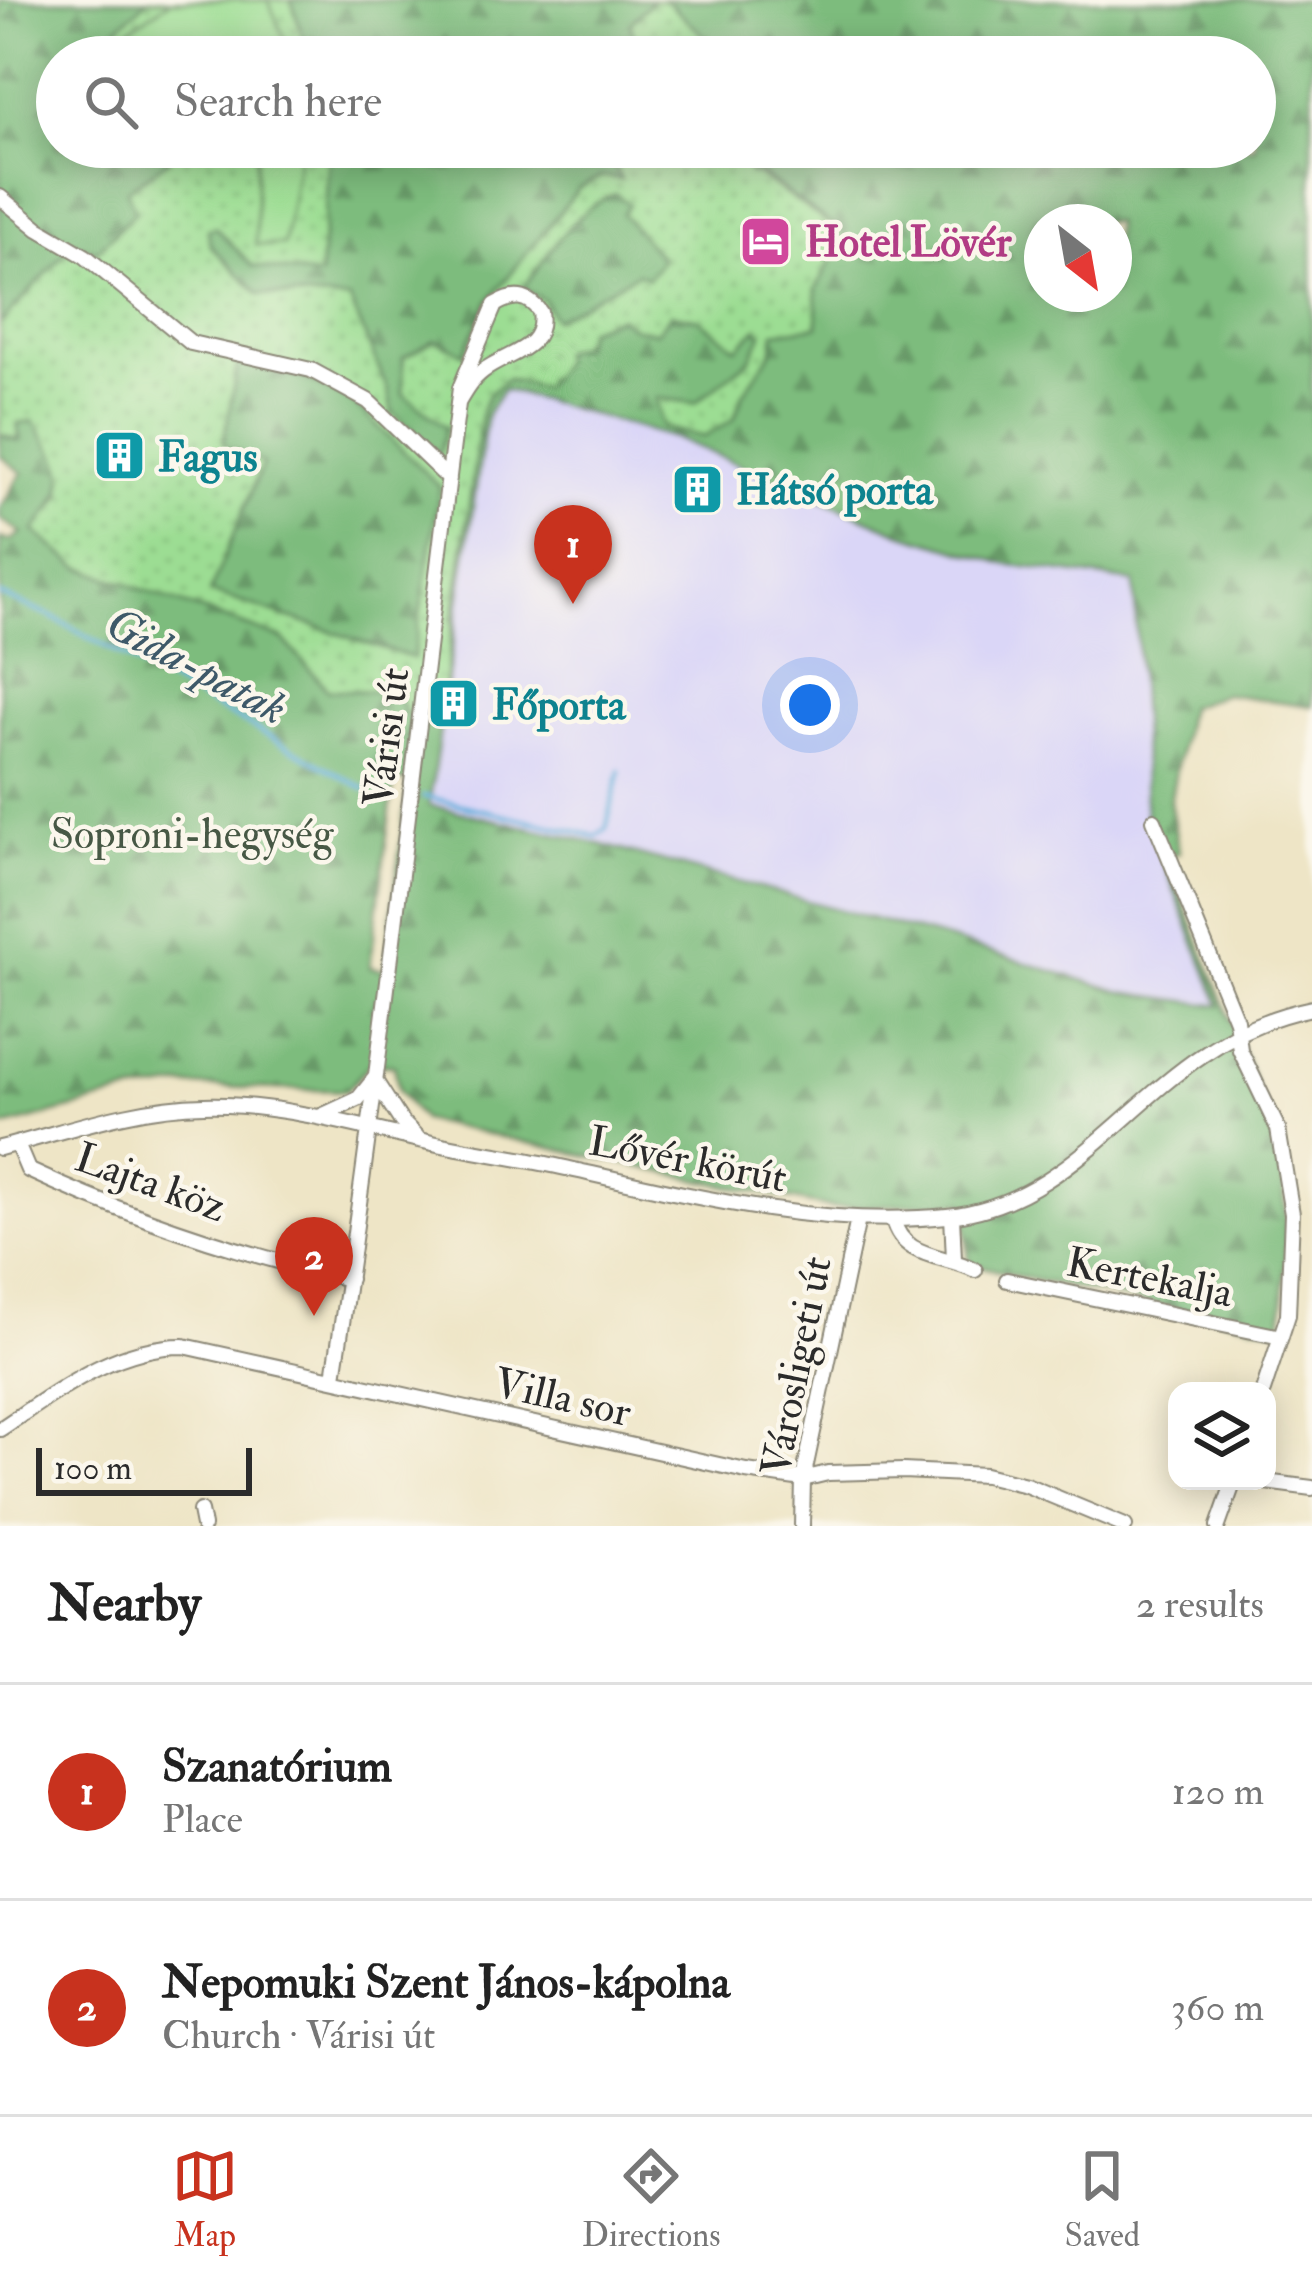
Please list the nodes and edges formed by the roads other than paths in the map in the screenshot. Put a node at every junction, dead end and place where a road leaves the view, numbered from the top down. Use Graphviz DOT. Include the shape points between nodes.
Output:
graph roads {
  1 [pos="0,197"];
  2 [pos="458,403"];
  3 [pos="449,479"];
  4 [pos="1154,820"];
  5 [pos="1312,1007"];
  6 [pos="1237,1026"];
  7 [pos="374,1079"];
  8 [pos="318,1117"];
  9 [pos="369,1127"];
  10 [pos="421,1141"];
  11 [pos="17,1144"];
  12 [pos="0,1148"];
  13 [pos="952,1216"];
  14 [pos="858,1219"];
  15 [pos="893,1220"];
  16 [pos="954,1259"];
  17 [pos="975,1270"];
  18 [pos="349,1279"];
  19 [pos="1007,1280"];
  20 [pos="1281,1336"];
  21 [pos="334,1377"];
  22 [pos="1266,1382"];
  23 [pos="0,1429"];
  24 [pos="803,1479"];
  25 [pos="1276,1483"];
  26 [pos="1312,1488"];
  27 [pos="1231,1490"];
  28 [pos="802,1526"];
  29 [pos="1125,1526"];
  30 [pos="1218,1526"];
  1 -- 3 [label="street" via="191,343 310,370 368,401"];
  2 -- 2 [label="street, Várisi út" via="481,372 534,341 541,321 527,298 495,305"];
  2 -- 3 [label="street, Várisi út"];
  3 -- 7 [label="street, Várisi út"];
  4 -- 6 [label="street"];
  5 -- 6 [label="street, Lővér körút"];
  6 -- 13 [label="street, Lővér körút" via="1058,1175 1022,1196"];
  6 -- 20 [label="street" via="1287,1173 1292,1276"];
  7 -- 8 [label="street" via="358,1099"];
  7 -- 9 [label="street, Várisi út"];
  7 -- 10 [label="street"];
  8 -- 9 [label="street, Lővér körút"];
  8 -- 11 [label="street, Lővér körút" via="202,1105 128,1113"];
  9 -- 10 [label="street, Lővér körút"];
  9 -- 18 [label="street, Várisi út"];
  10 -- 14 [label="street, Lővér körút"];
  11 -- 12 [label="street, Lővér körút"];
  11 -- 18 [label="street, Lajta köz" via="28,1169 82,1195"];
  13 -- 15 [label="street, Lővér körút"];
  13 -- 16 [label="street"];
  14 -- 15 [label="street, Lővér körút"];
  14 -- 24 [label="street, Városligeti út"];
  15 -- 16 [label="street" via="907,1246"];
  16 -- 17 [label="street"];
  18 -- 21 [label="street, Várisi út"];
  19 -- 20 [label="street, Kertekalja"];
  20 -- 22 [label="street"];
  21 -- 23 [label="street, Villa sor" via="161,1346 112,1361"];
  21 -- 24 [label="street, Villa sor"];
  24 -- 28 [label="street, Városligeti út"];
  24 -- 29 [label="street, Villa sor" via="985,1475"];
  25 -- 26 [label="street"];
  27 -- 30 [label="street"];
}
